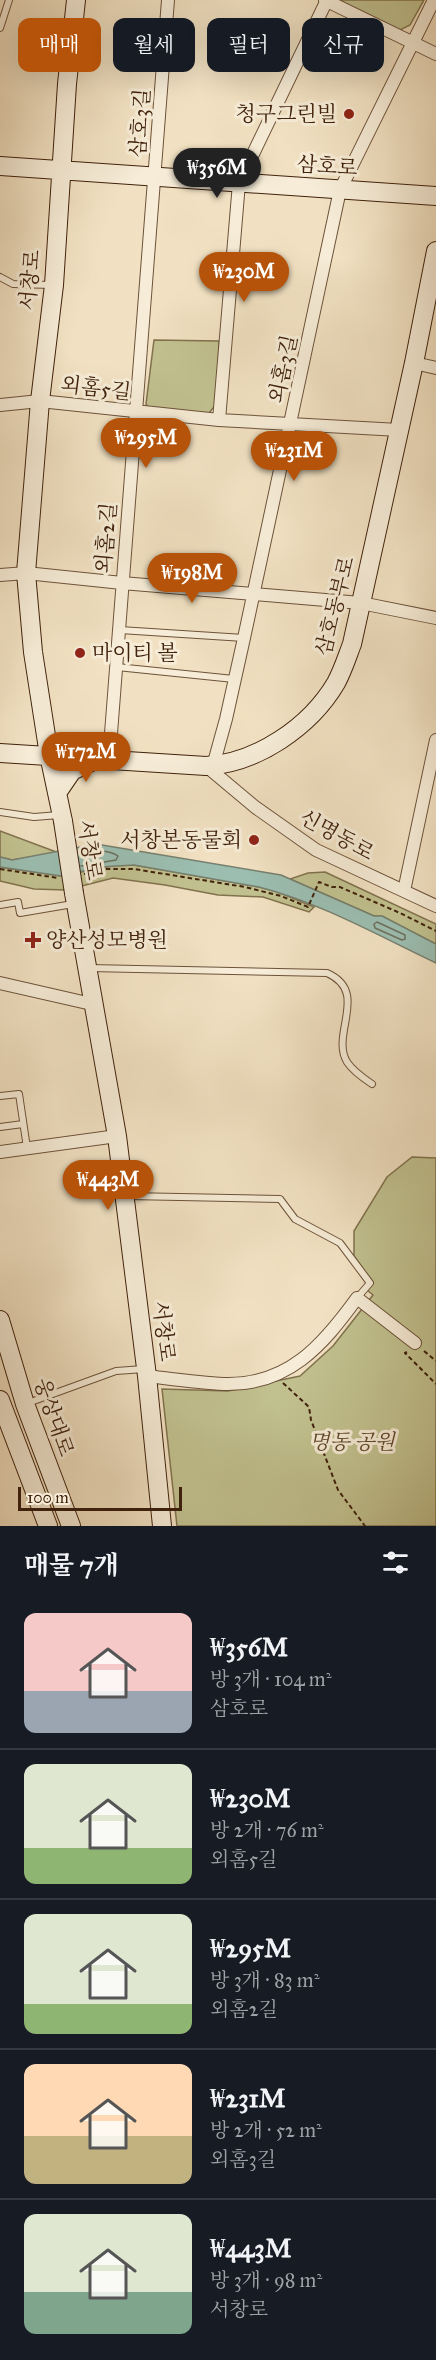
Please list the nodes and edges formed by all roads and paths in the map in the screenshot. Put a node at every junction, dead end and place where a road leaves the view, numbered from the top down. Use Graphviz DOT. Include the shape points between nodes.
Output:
graph roads {
  1 [pos="9,0"];
  2 [pos="76,0"];
  3 [pos="168,0"];
  4 [pos="326,0"];
  5 [pos="434,0"];
  6 [pos="0,28"];
  7 [pos="412,43"];
  8 [pos="436,54"];
  9 [pos="0,166"];
  10 [pos="61,170"];
  11 [pos="155,177"];
  12 [pos="238,183"];
  13 [pos="340,190"];
  14 [pos="436,196"];
  15 [pos="436,251"];
  16 [pos="0,277"];
  17 [pos="54,285"];
  18 [pos="414,363"];
  19 [pos="436,368"];
  20 [pos="40,401"];
  21 [pos="0,405"];
  22 [pos="136,412"];
  23 [pos="219,420"];
  24 [pos="291,423"];
  25 [pos="399,430"];
  26 [pos="26,573"];
  27 [pos="0,574"];
  28 [pos="122,583"];
  29 [pos="253,594"];
  30 [pos="361,603"];
  31 [pos="436,618"];
  32 [pos="120,630"];
  33 [pos="244,638"];
  34 [pos="117,667"];
  35 [pos="235,679"];
  36 [pos="436,740"];
  37 [pos="0,753"];
  38 [pos="49,755"];
  39 [pos="105,759"];
  40 [pos="216,765"];
  41 [pos="227,784"];
  42 [pos="57,793"];
  43 [pos="0,812"];
  44 [pos="62,818"];
  45 [pos="0,869"];
  46 [pos="60,878"];
  47 [pos="76,891"];
  48 [pos="404,891"];
  49 [pos="0,905"];
  50 [pos="436,906"];
  51 [pos="436,931"];
  52 [pos="88,968"];
  53 [pos="0,982"];
  54 [pos="96,1005"];
  55 [pos="372,1084"];
  56 [pos="0,1096"];
  57 [pos="23,1124"];
  58 [pos="0,1127"];
  59 [pos="117,1136"];
  60 [pos="27,1148"];
  61 [pos="0,1152"];
  62 [pos="124,1196"];
  63 [pos="357,1298"];
  64 [pos="0,1320"];
  65 [pos="415,1343"];
  66 [pos="436,1361"];
  67 [pos="146,1372"];
  68 [pos="274,1374"];
  69 [pos="436,1384"];
  70 [pos="0,1400"];
  71 [pos="25,1404"];
  72 [pos="48,1526"];
  73 [pos="71,1526"];
  74 [pos="162,1526"];
  75 [pos="365,1526"];
  1 -- 6 [label="lane"];
  2 -- 10 [label="street, 서창로"];
  3 -- 11 [label="street, 삼호3길"];
  4 -- 7 [label="street"];
  4 -- 12 [label="street"];
  5 -- 7 [label="street, 외홈3길"];
  7 -- 8 [label="street"];
  7 -- 13 [label="street, 외홈3길"];
  9 -- 10 [label="street, 삼호로"];
  10 -- 11 [label="street, 삼호로"];
  10 -- 17 [label="street, 서창로"];
  11 -- 12 [label="street, 삼호로"];
  11 -- 22 [label="street, 외홈2길"];
  12 -- 13 [label="street, 삼호로"];
  12 -- 23 [label="street"];
  13 -- 14 [label="street, 삼호로"];
  13 -- 24 [label="street, 외홈3길"];
  15 -- 18 [label="street, 삼호동부로"];
  16 -- 17 [label="lane" via="13,284"];
  17 -- 20 [label="street, 서창로"];
  18 -- 19 [label="street"];
  18 -- 25 [label="street, 삼호동부로"];
  20 -- 21 [label="street, 외홈5길"];
  20 -- 22 [label="street, 외홈5길"];
  20 -- 26 [label="street, 서창로"];
  22 -- 23 [label="street, 외홈5길"];
  22 -- 28 [label="street, 외홈2길"];
  23 -- 24 [label="street, 외홈5길"];
  24 -- 25 [label="street, 외홈5길"];
  24 -- 29 [label="street, 외홈3길"];
  25 -- 30 [label="street, 삼호동부로"];
  26 -- 27 [label="street"];
  26 -- 28 [label="street"];
  26 -- 38 [label="street, 서창로"];
  28 -- 29 [label="street"];
  28 -- 32 [label="street, 외홈2길"];
  29 -- 30 [label="street"];
  29 -- 33 [label="street, 외홈3길"];
  30 -- 31 [label="street"];
  30 -- 40 [label="street, 삼호동부로" via="344,665 321,702 276,742"];
  32 -- 33 [label="lane"];
  32 -- 34 [label="street, 외홈2길"];
  33 -- 35 [label="street, 외홈3길"];
  34 -- 35 [label="lane"];
  34 -- 39 [label="street, 외홈2길"];
  35 -- 40 [label="street, 외홈3길"];
  36 -- 48 [label="street"];
  37 -- 38 [label="street, 삼호동부로"];
  38 -- 39 [label="street, 삼호동부로"];
  38 -- 42 [label="street, 서창로"];
  39 -- 40 [label="street, 삼호동부로"];
  39 -- 42 [label="street" via="72,771"];
  40 -- 41 [label="street, 신명동로"];
  40 -- 41 [label="street"];
  41 -- 48 [label="street, 신명동로" via="316,850"];
  42 -- 44 [label="street, 서창로"];
  43 -- 44 [label="lane"];
  44 -- 47 [label="street, 서창로, bridge"];
  45 -- 46 [label="path"];
  47 -- 49 [label="lane" via="20,913 18,902"];
  47 -- 51 [label="path" via="103,869 134,869 245,887 308,907 319,882 340,887"];
  47 -- 52 [label="street, 서창로"];
  48 -- 50 [label="street, 신명동로"];
  52 -- 54 [label="street, 서창로"];
  52 -- 55 [label="lane" via="327,973 348,996 343,1041 346,1060"];
  53 -- 54 [label="street"];
  54 -- 59 [label="street, 서창로"];
  56 -- 57 [label="lane" via="19,1094"];
  57 -- 58 [label="lane"];
  57 -- 60 [label="lane"];
  59 -- 60 [label="street"];
  59 -- 62 [label="street, 서창로"];
  60 -- 61 [label="street"];
  62 -- 63 [label="lane" via="280,1199 295,1219 340,1243 370,1283"];
  62 -- 67 [label="street, 서창로"];
  63 -- 65 [label="street"];
  63 -- 68 [label="street" via="323,1343"];
  64 -- 71 [label="street, 웅상대로"];
  65 -- 66 [label="path"];
  65 -- 69 [label="path" via="405,1353"];
  67 -- 68 [label="street" via="226,1384"];
  67 -- 71 [label="lane" via="116,1371"];
  67 -- 74 [label="street, 서창로"];
  68 -- 75 [label="path" via="309,1407 338,1490"];
  70 -- 72 [label="street, 웅상대로"];
  71 -- 73 [label="street, 웅상대로"];
}
